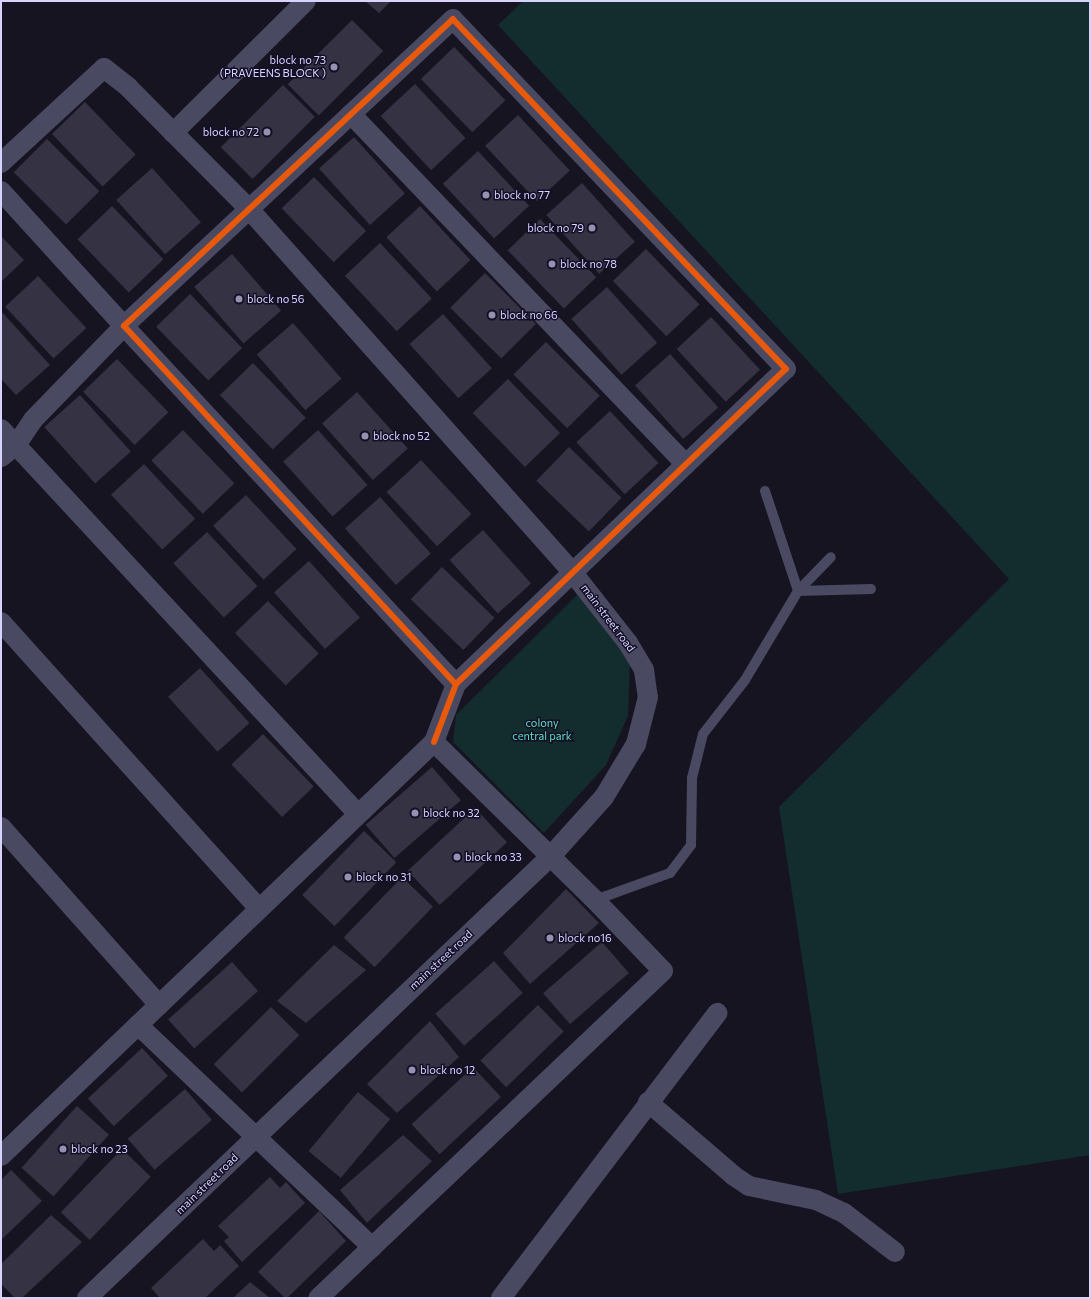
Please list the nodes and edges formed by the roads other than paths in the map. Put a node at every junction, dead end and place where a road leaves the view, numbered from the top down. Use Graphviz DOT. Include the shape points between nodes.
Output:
graph roads {
  1 [pos="306,1"];
  2 [pos="351,114"];
  3 [pos="173,133"];
  4 [pos="1,163"];
  5 [pos="1,191"];
  6 [pos="248,208"];
  7 [pos="124,326"];
  8 [pos="1,429"];
  9 [pos="8,451"];
  10 [pos="686,465"];
  11 [pos="765,490"];
  12 [pos="831,557"];
  13 [pos="573,573"];
  14 [pos="872,589"];
  15 [pos="798,591"];
  16 [pos="1,622"];
  17 [pos="456,684"];
  18 [pos="434,742"];
  19 [pos="358,814"];
  20 [pos="1,827"];
  21 [pos="551,856"];
  22 [pos="595,900"];
  23 [pos="259,909"];
  24 [pos="159,1005"];
  25 [pos="717,1014"];
  26 [pos="138,1025"];
  27 [pos="648,1102"];
  28 [pos="256,1136"];
  29 [pos="1,1156"];
  30 [pos="372,1247"];
  31 [pos="895,1252"];
  32 [pos="87,1298"];
  33 [pos="319,1298"];
  34 [pos="500,1298"];
  1 -- 3 [label="street"];
  2 -- 6 [label="street"];
  2 -- 10 [label="street"];
  2 -- 10 [label="street" via="453,19 464,30 786,368"];
  3 -- 4 [label="street, main street road" via="128,87 104,68"];
  3 -- 6 [label="street, main street road"];
  5 -- 7 [label="street"];
  6 -- 7 [label="street"];
  6 -- 13 [label="street, main street road"];
  7 -- 9 [label="street" via="33,420"];
  7 -- 17 [label="street"];
  8 -- 9 [label="street"];
  9 -- 19 [label="street"];
  10 -- 13 [label="street"];
  11 -- 15 [label="lane"];
  12 -- 15 [label="lane"];
  13 -- 17 [label="street"];
  13 -- 21 [label="street, main street road" via="628,643 644,670 648,697 636,744 604,797"];
  14 -- 15 [label="lane"];
  15 -- 22 [label="lane" via="745,680 702,734 692,778 691,845 670,872"];
  16 -- 23 [label="street"];
  17 -- 18 [label="street"];
  18 -- 19 [label="street"];
  18 -- 21 [label="street"];
  19 -- 23 [label="street"];
  20 -- 24 [label="street"];
  21 -- 22 [label="street"];
  21 -- 28 [label="street, main street road"];
  22 -- 30 [label="street" via="663,971"];
  23 -- 24 [label="street"];
  24 -- 26 [label="street"];
  25 -- 27 [label="street"];
  26 -- 28 [label="street"];
  26 -- 29 [label="street"];
  27 -- 31 [label="street" via="749,1186 816,1200 844,1213"];
  27 -- 34 [label="street"];
  28 -- 30 [label="street"];
  28 -- 32 [label="street, main street road"];
  30 -- 33 [label="street"];
}
